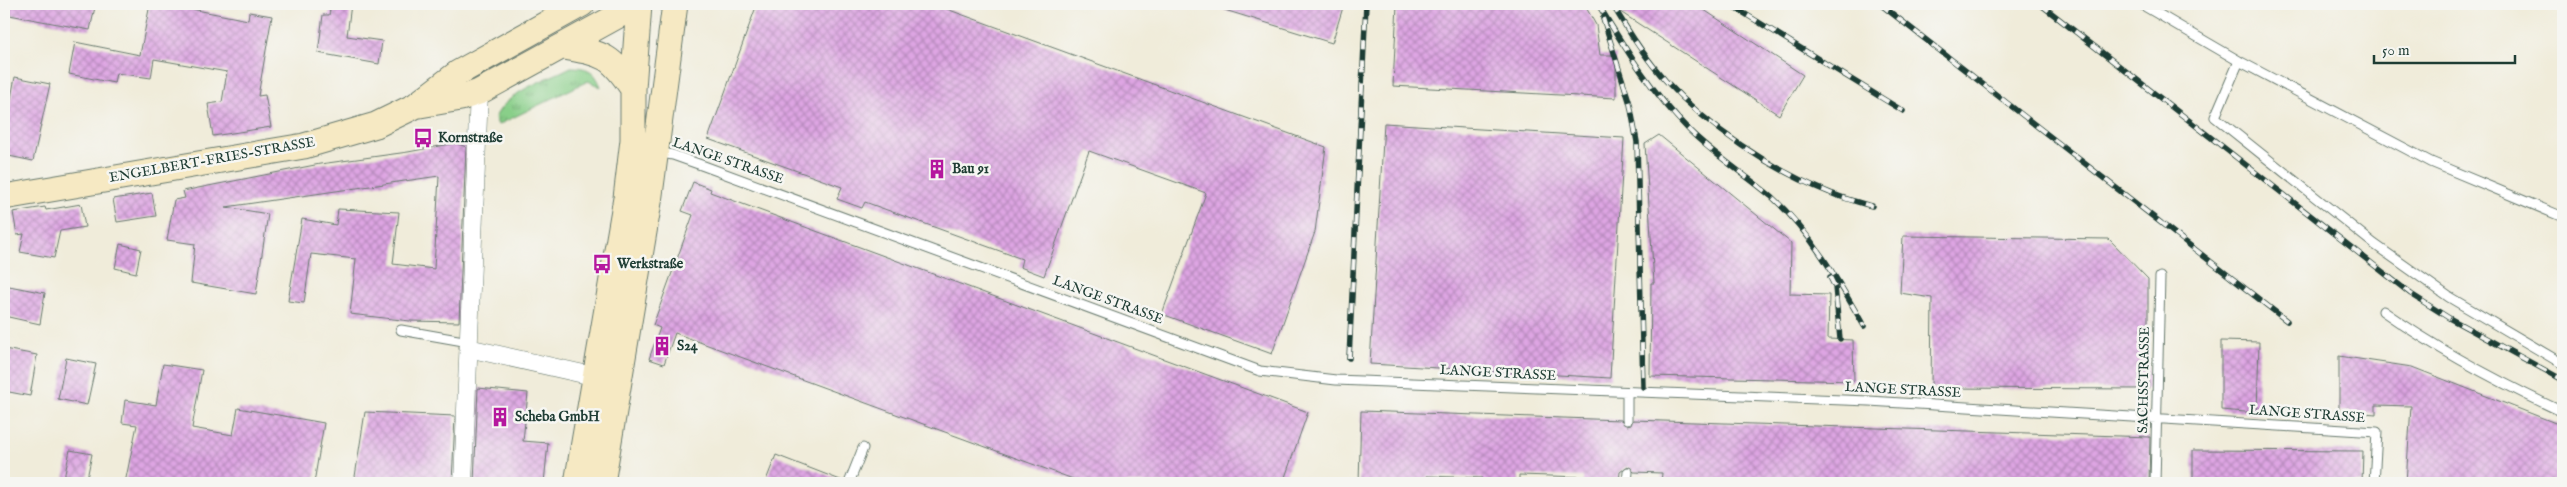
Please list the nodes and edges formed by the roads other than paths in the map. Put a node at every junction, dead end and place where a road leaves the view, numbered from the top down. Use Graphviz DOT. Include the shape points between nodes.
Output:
graph roads {
  1 [pos="582,4"];
  2 [pos="639,4"];
  3 [pos="675,4"];
  4 [pos="2141,4"];
  5 [pos="564,46"];
  6 [pos="2239,61"];
  7 [pos="633,89"];
  8 [pos="479,92"];
  9 [pos="415,106"];
  10 [pos="657,152"];
  11 [pos="4,197"];
  12 [pos="2563,217"];
  13 [pos="2160,276"];
  14 [pos="2383,311"];
  15 [pos="401,330"];
  16 [pos="469,345"];
  17 [pos="2563,364"];
  18 [pos="597,377"];
  19 [pos="1627,393"];
  20 [pos="2563,412"];
  21 [pos="2157,419"];
  22 [pos="1627,420"];
  23 [pos="862,448"];
  24 [pos="1628,472"];
  25 [pos="463,483"];
  26 [pos="577,483"];
  27 [pos="602,483"];
  28 [pos="849,483"];
  29 [pos="1627,483"];
  30 [pos="2155,483"];
  31 [pos="2374,483"];
  1 -- 9 [label="main road, ENGELBERT-FRIES-STRASSE" via="458,73"];
  2 -- 5 [label="main road, ENGELBERT-FRIES-STRASSE"];
  2 -- 7 [label="main road"];
  3 -- 10 [label="main road"];
  4 -- 6 [label="lane"];
  5 -- 7 [label="main road" via="607,58 618,66"];
  5 -- 8 [label="main road, ENGELBERT-FRIES-STRASSE"];
  6 -- 12 [label="lane" via="2431,162"];
  6 -- 17 [label="lane" via="2214,117 2374,244 2442,292"];
  7 -- 18 [label="main road" via="633,140 626,198"];
  8 -- 9 [label="main road, ENGELBERT-FRIES-STRASSE"];
  8 -- 16 [label="street"];
  9 -- 11 [label="main road, ENGELBERT-FRIES-STRASSE" via="376,125 304,146"];
  10 -- 19 [label="lane, LANGE STRASSE" via="673,154 1260,371 1336,380"];
  10 -- 27 [label="main road"];
  13 -- 21 [label="lane, SACHSSTRASSE"];
  14 -- 20 [label="lane" via="2465,363"];
  15 -- 16 [label="lane"];
  16 -- 18 [label="street"];
  16 -- 25 [label="street"];
  18 -- 26 [label="main road"];
  19 -- 21 [label="lane, LANGE STRASSE" via="1869,401"];
  19 -- 22 [label="lane"];
  21 -- 30 [label="lane, SACHSSTRASSE"];
  21 -- 31 [label="lane, LANGE STRASSE" via="2377,432"];
  23 -- 28 [label="lane"];
  24 -- 29 [label="lane"];
}
